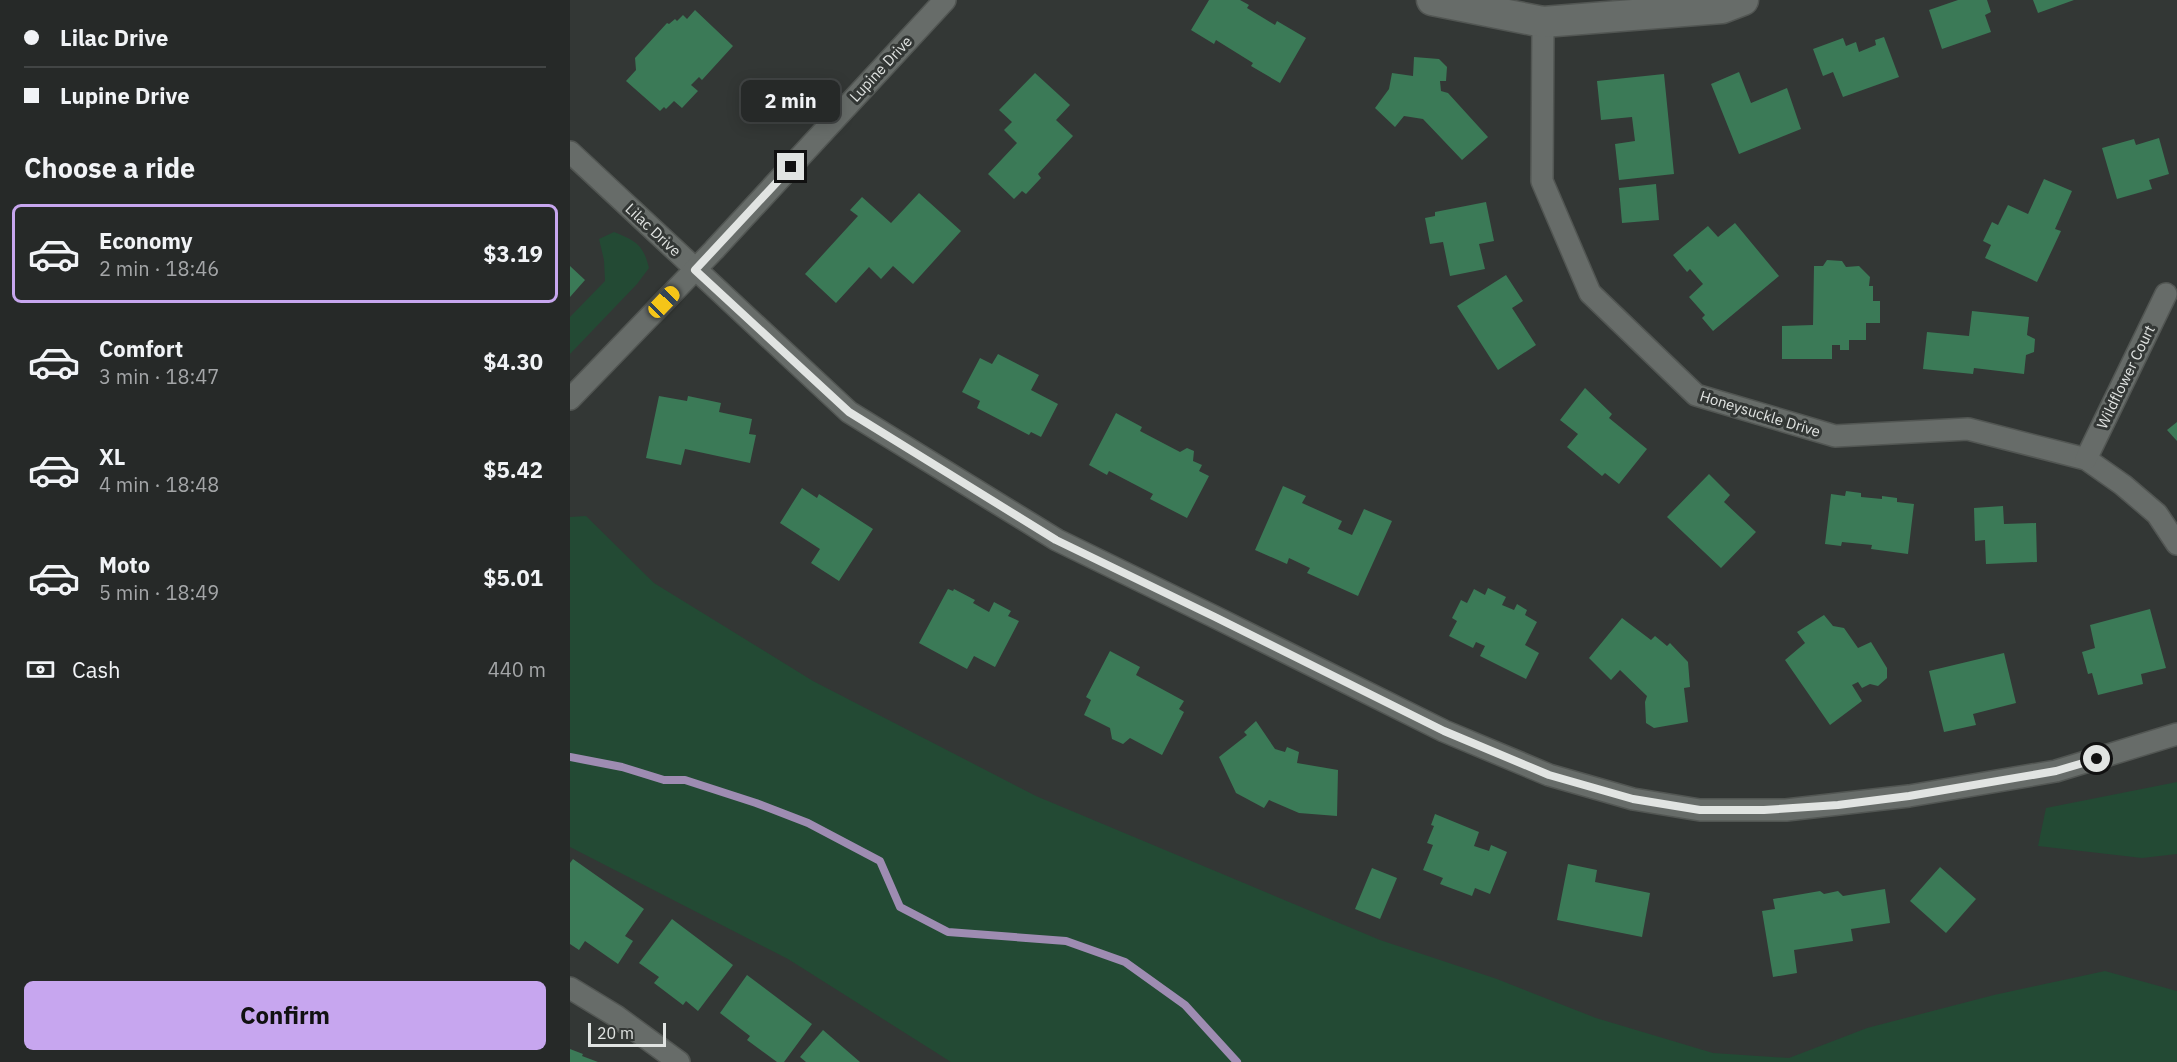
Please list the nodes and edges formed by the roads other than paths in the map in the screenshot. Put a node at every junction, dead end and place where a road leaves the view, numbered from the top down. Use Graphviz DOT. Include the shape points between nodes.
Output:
graph roads {
  1 [pos="945,0"];
  2 [pos="1432,0"];
  3 [pos="1743,0"];
  4 [pos="1542,22"];
  5 [pos="570,152"];
  6 [pos="695,270"];
  7 [pos="2166,294"];
  8 [pos="570,399"];
  9 [pos="2086,459"];
  10 [pos="2177,544"];
  11 [pos="2177,734"];
  12 [pos="570,988"];
  13 [pos="680,1062"];
  1 -- 6 [label="street, Lupine Drive"];
  2 -- 4 [label="street"];
  3 -- 4 [label="street" via="1722,8"];
  4 -- 9 [label="street, Honeysuckle Drive" via="1542,181 1590,293 1696,395 1834,436 1968,429"];
  5 -- 6 [label="street, Lilac Drive"];
  6 -- 8 [label="street, Lupine Drive"];
  6 -- 11 [label="street, Lilac Drive" via="849,412 1056,540 1444,731 1549,775 1633,799 1700,810 1786,810 1909,796 2056,771"];
  7 -- 9 [label="street, Wildflower Court"];
  9 -- 10 [label="street, Honeysuckle Drive" via="2157,514"];
  12 -- 13 [label="street"];
}
